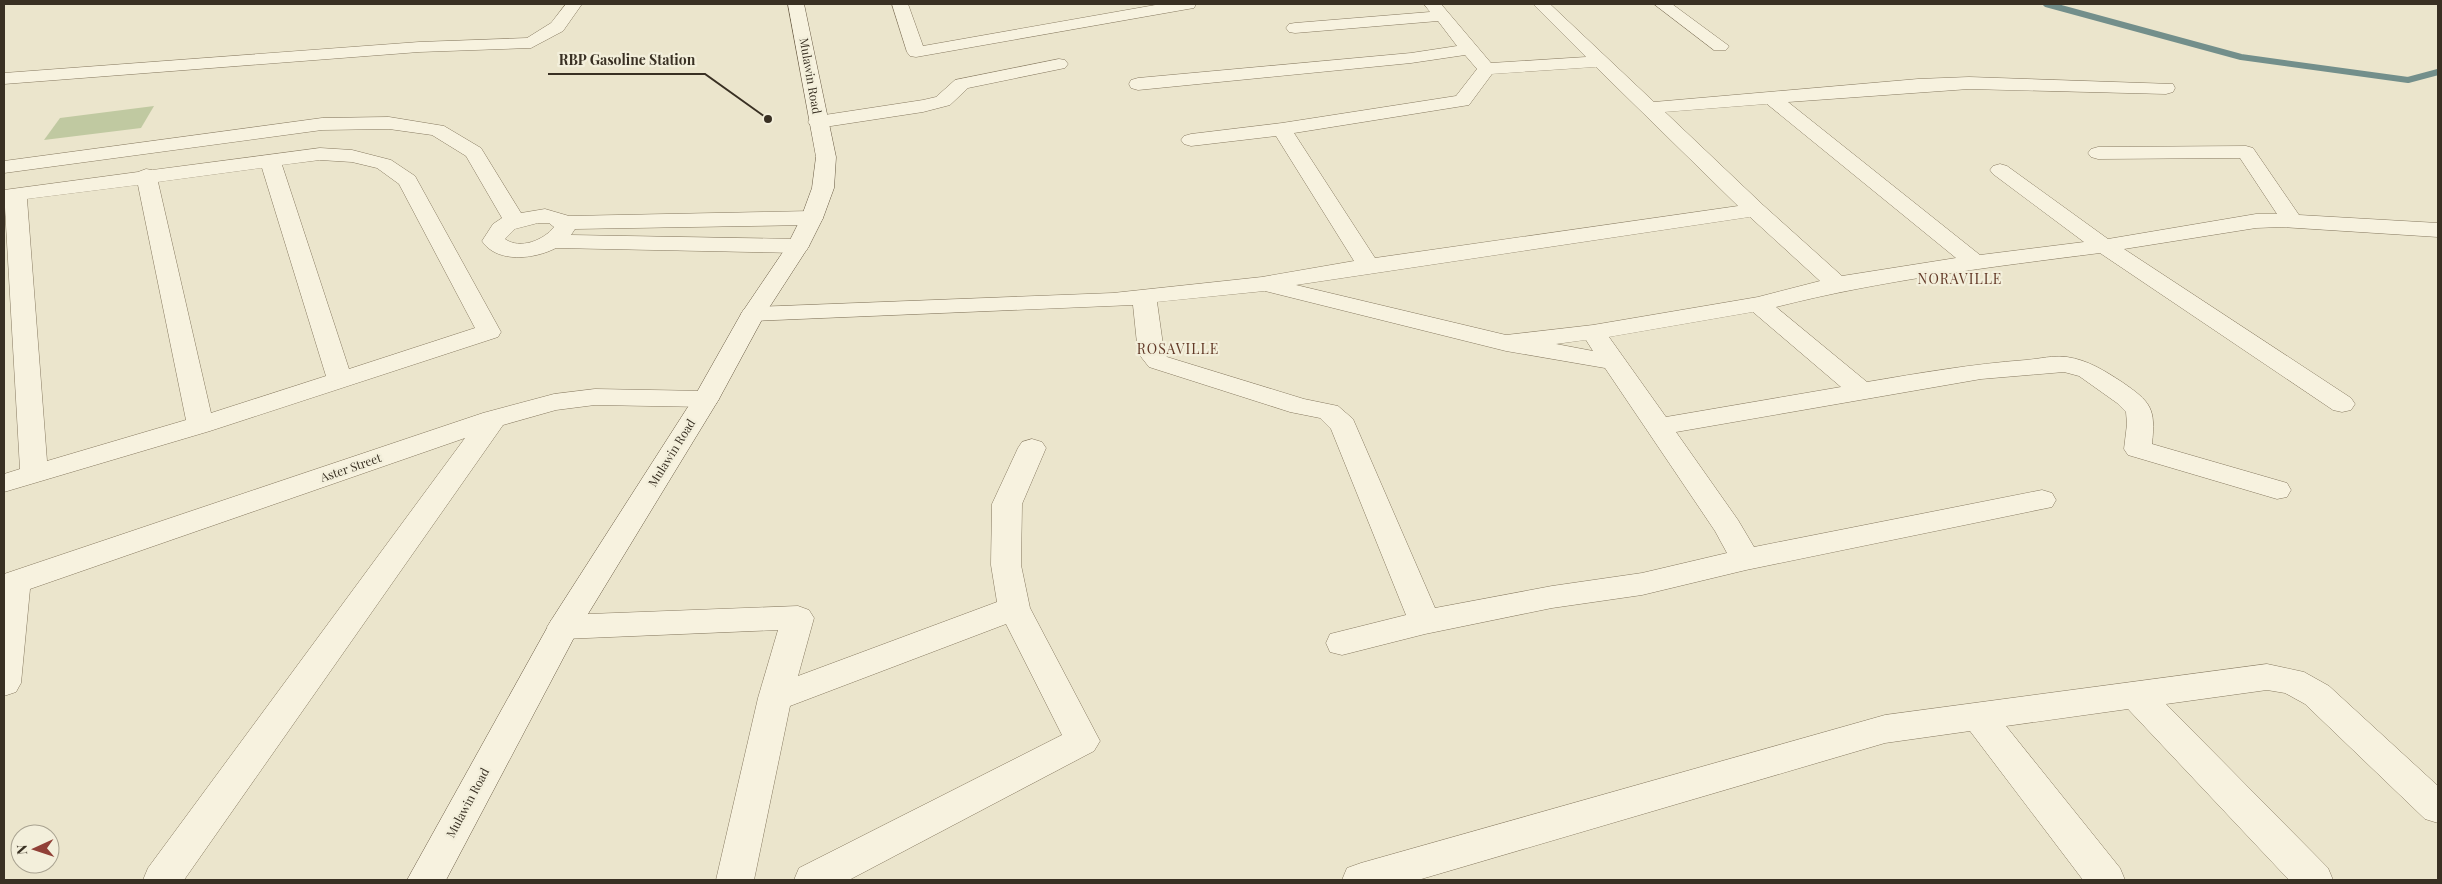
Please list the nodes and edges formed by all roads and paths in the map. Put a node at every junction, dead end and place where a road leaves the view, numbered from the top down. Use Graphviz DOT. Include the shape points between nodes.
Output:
graph roads {
  1 [pos="574,4"];
  2 [pos="796,4"];
  3 [pos="900,4"];
  4 [pos="1080,4"];
  5 [pos="1188,4"];
  6 [pos="1541,4"];
  7 [pos="1662,4"];
  8 [pos="1437,10"];
  9 [pos="1096,20"];
  10 [pos="1295,28"];
  11 [pos="1720,46"];
  12 [pos="1470,49"];
  13 [pos="1602,61"];
  14 [pos="1060,64"];
  15 [pos="1486,69"];
  16 [pos="4,79"];
  17 [pos="1138,84"];
  18 [pos="2166,88"];
  19 [pos="1772,98"];
  20 [pos="1649,108"];
  21 [pos="818,122"];
  22 [pos="1282,130"];
  23 [pos="1191,140"];
  24 [pos="2098,153"];
  25 [pos="270,159"];
  26 [pos="4,168"];
  27 [pos="2000,170"];
  28 [pos="146,175"];
  29 [pos="10,195"];
  30 [pos="1755,210"];
  31 [pos="812,218"];
  32 [pos="690,220"];
  33 [pos="2292,220"];
  34 [pos="515,221"];
  35 [pos="2438,230"];
  36 [pos="558,232"];
  37 [pos="674,244"];
  38 [pos="798,246"];
  39 [pos="2104,246"];
  40 [pos="1975,262"];
  41 [pos="1368,266"];
  42 [pos="1262,284"];
  43 [pos="1837,284"];
  44 [pos="1144,297"];
  45 [pos="1758,304"];
  46 [pos="753,314"];
  47 [pos="1593,332"];
  48 [pos="1506,343"];
  49 [pos="1614,362"];
  50 [pos="340,380"];
  51 [pos="1862,391"];
  52 [pos="706,399"];
  53 [pos="2342,404"];
  54 [pos="493,419"];
  55 [pos="200,424"];
  56 [pos="1658,427"];
  57 [pos="1032,448"];
  58 [pos="34,474"];
  59 [pos="4,483"];
  60 [pos="2277,490"];
  61 [pos="2042,500"];
  62 [pos="1746,559"];
  63 [pos="9,584"];
  64 [pos="1014,608"];
  65 [pos="1426,622"];
  66 [pos="563,626"];
  67 [pos="1342,643"];
  68 [pos="4,683"];
  69 [pos="2136,694"];
  70 [pos="775,698"];
  71 [pos="1979,717"];
  72 [pos="2438,808"];
  73 [pos="162,880"];
  74 [pos="426,880"];
  75 [pos="735,880"];
  76 [pos="813,880"];
  77 [pos="1361,880"];
  78 [pos="2106,880"];
  79 [pos="2314,880"];
  1 -- 16 [label="street" via="557,28 531,43 419,47"];
  2 -- 21 [label="street, Mulawin Road"];
  3 -- 9 [label="street" via="916,52"];
  4 -- 9 [label="street"];
  5 -- 9 [label="street"];
  6 -- 13 [label="street"];
  7 -- 11 [label="street"];
  8 -- 10 [label="street"];
  8 -- 12 [label="street"];
  12 -- 15 [label="street"];
  12 -- 17 [label="street" via="1410,58"];
  13 -- 15 [label="street"];
  13 -- 20 [label="street"];
  14 -- 21 [label="street" via="962,84 942,101 930,104"];
  15 -- 22 [label="street" via="1462,101"];
  18 -- 19 [label="street" via="1969,83"];
  19 -- 20 [label="street"];
  19 -- 40 [label="street"];
  20 -- 30 [label="street"];
  21 -- 31 [label="street, Mulawin Road" via="826,156 823,188"];
  22 -- 23 [label="street"];
  22 -- 41 [label="street"];
  24 -- 33 [label="street" via="2242,146"];
  25 -- 28 [label="street"];
  25 -- 50 [label="street"];
  25 -- 50 [label="street" via="320,154 352,156 384,164 408,180 489,332"];
  26 -- 34 [label="street" via="322,124 389,123 437,130 474,152"];
  27 -- 39 [label="street"];
  28 -- 29 [label="street"];
  28 -- 55 [label="street"];
  29 -- 58 [label="street"];
  30 -- 41 [label="street"];
  30 -- 43 [label="street"];
  31 -- 32 [label="street"];
  31 -- 38 [label="street, Mulawin Road"];
  32 -- 36 [label="street"];
  32 -- 37 [label="street"];
  33 -- 35 [label="street"];
  33 -- 39 [label="street" via="2256,222"];
  34 -- 36 [label="street" via="545,216 556,218"];
  34 -- 36 [label="street" via="495,234 493,241 498,246 523,250"];
  36 -- 37 [label="street"];
  37 -- 38 [label="street"];
  38 -- 46 [label="street, Mulawin Road"];
  39 -- 40 [label="street"];
  39 -- 53 [label="street"];
  40 -- 43 [label="street"];
  41 -- 42 [label="street"];
  42 -- 44 [label="street"];
  42 -- 48 [label="street"];
  43 -- 45 [label="street"];
  44 -- 46 [label="street"];
  44 -- 65 [label="street" via="1152,353 1158,362 1299,406 1330,412 1343,425"];
  45 -- 47 [label="street"];
  45 -- 51 [label="street"];
  46 -- 52 [label="street, Mulawin Road"];
  47 -- 48 [label="street"];
  47 -- 49 [label="street"];
  48 -- 49 [label="street"];
  49 -- 56 [label="street"];
  50 -- 55 [label="street"];
  51 -- 56 [label="street"];
  51 -- 60 [label="street" via="1981,372 2066,364 2088,371 2139,410 2138,449"];
  52 -- 54 [label="street, Aster Street" via="595,397 554,402"];
  52 -- 66 [label="street, Mulawin Road"];
  54 -- 63 [label="street, Aster Street"];
  54 -- 73 [label="street"];
  55 -- 58 [label="street"];
  56 -- 62 [label="street" via="1728,527"];
  57 -- 64 [label="street" via="1007,504 1006,565"];
  58 -- 59 [label="street"];
  61 -- 62 [label="street"];
  62 -- 65 [label="street" via="1642,584 1552,597"];
  63 -- 68 [label="street"];
  64 -- 70 [label="street"];
  64 -- 76 [label="street" via="1082,741"];
  65 -- 67 [label="street"];
  66 -- 70 [label="street" via="798,618"];
  66 -- 74 [label="street, Mulawin Road"];
  69 -- 71 [label="street"];
  69 -- 72 [label="street" via="2266,677 2292,681 2317,695"];
  69 -- 79 [label="street"];
  70 -- 75 [label="street"];
  71 -- 77 [label="street" via="1885,729"];
  71 -- 78 [label="street"];
}
